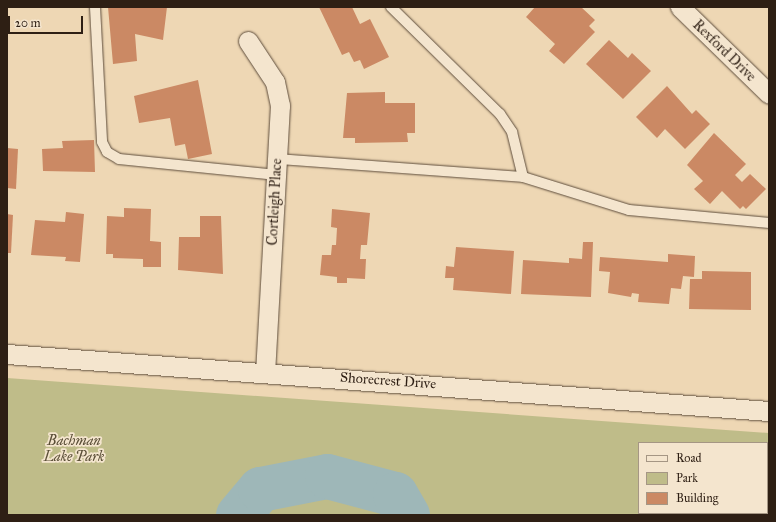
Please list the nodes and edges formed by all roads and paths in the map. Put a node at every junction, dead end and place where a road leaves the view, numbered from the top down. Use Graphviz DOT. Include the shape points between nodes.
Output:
graph roads {
  1 [pos="95,7"];
  2 [pos="391,7"];
  3 [pos="680,7"];
  4 [pos="248,41"];
  5 [pos="769,94"];
  6 [pos="277,167"];
  7 [pos="523,177"];
  8 [pos="769,223"];
  9 [pos="7,354"];
  10 [pos="265,372"];
  11 [pos="769,411"];
  1 -- 6 [label="lane" via="102,142 108,152 120,159"];
  2 -- 7 [label="lane" via="500,114 512,132"];
  3 -- 5 [label="street, Rexford Drive"];
  4 -- 6 [label="street, Cortleigh Place" via="275,82 280,105"];
  6 -- 7 [label="lane"];
  6 -- 10 [label="street, Cortleigh Place"];
  7 -- 8 [label="lane" via="628,210"];
  9 -- 10 [label="street, Shorecrest Drive"];
  10 -- 11 [label="street, Shorecrest Drive"];
}
